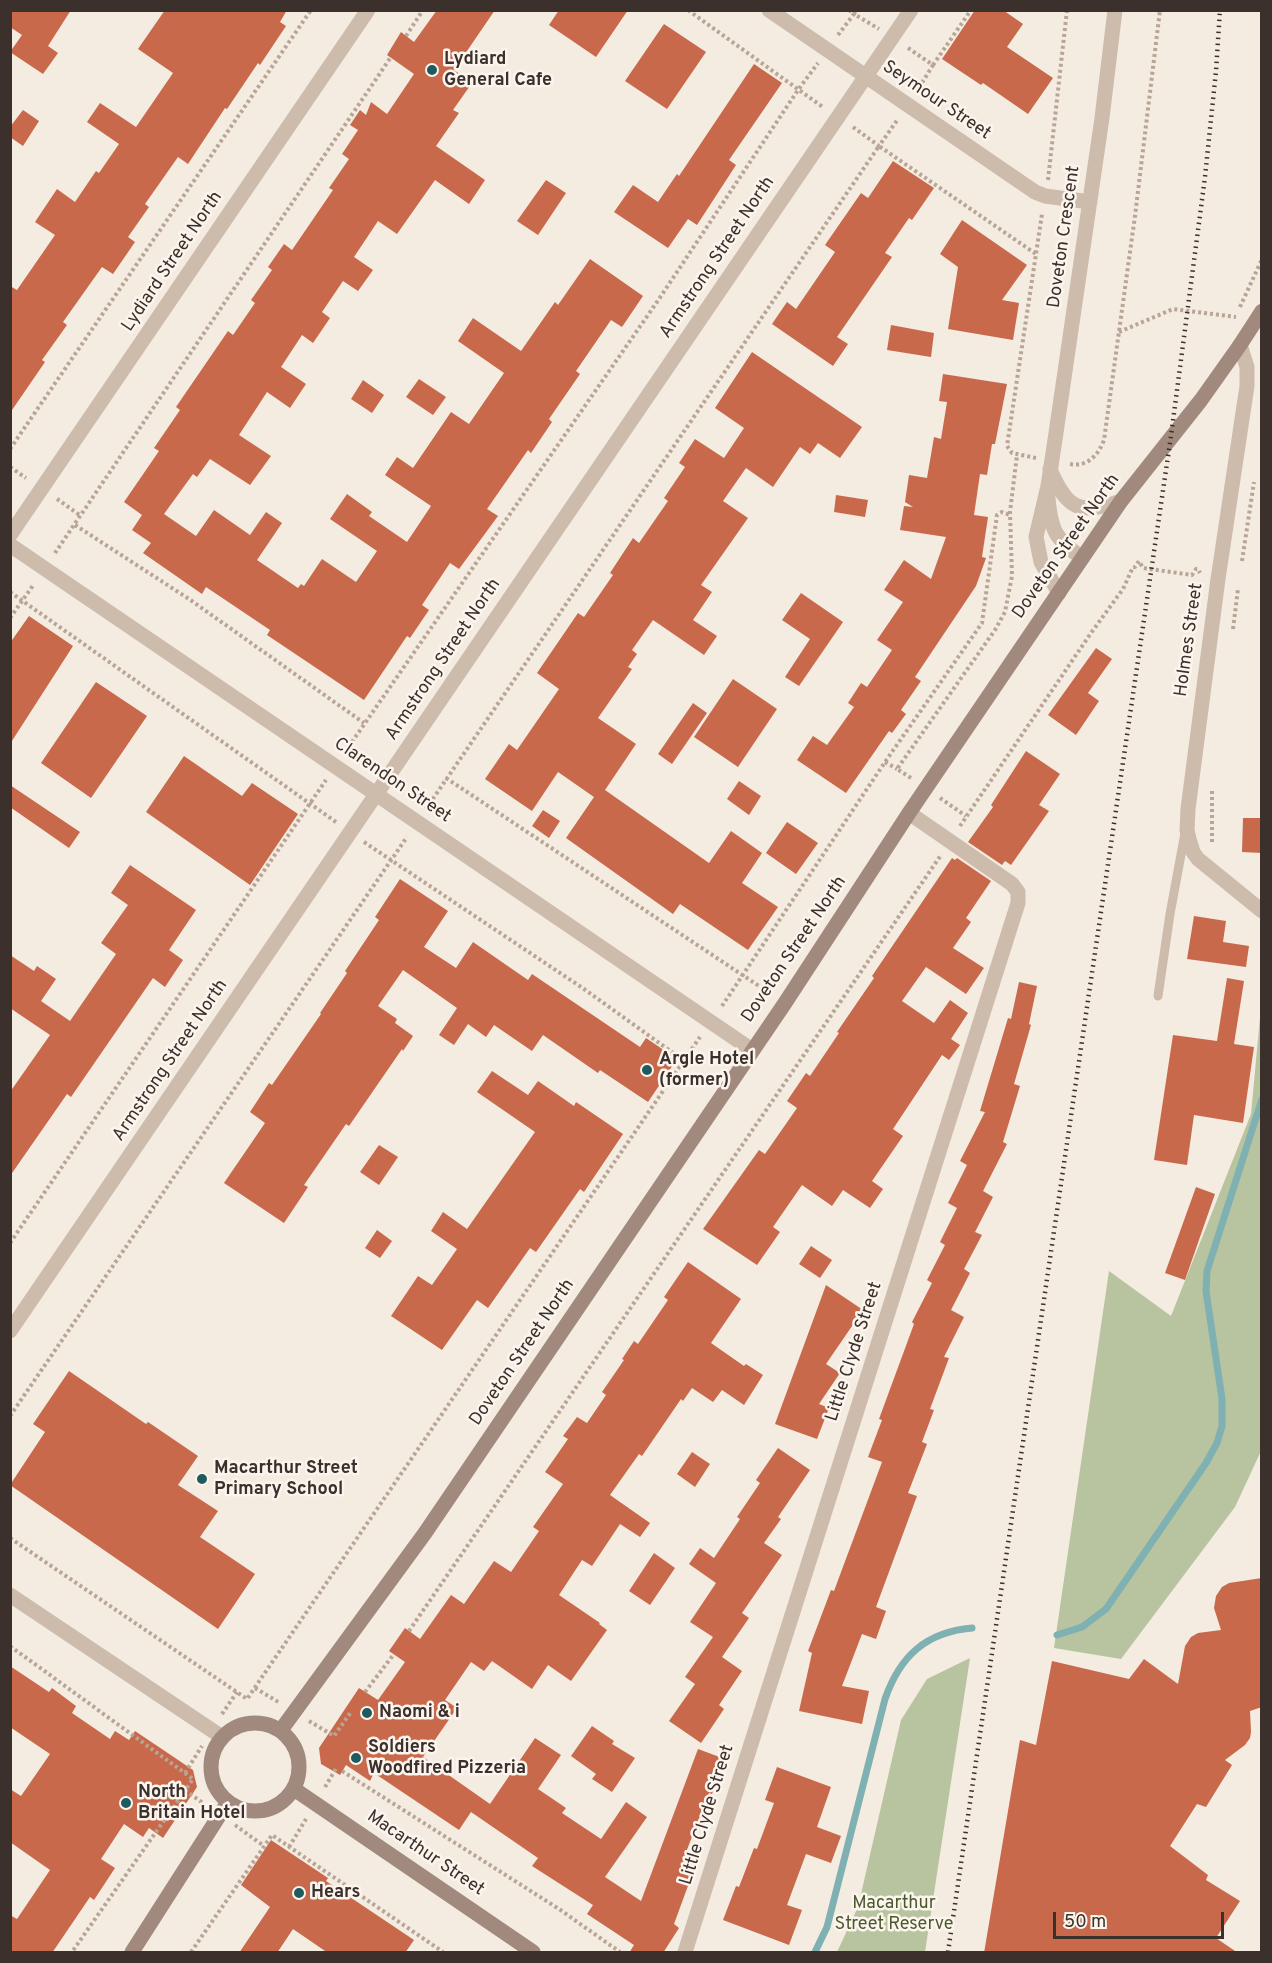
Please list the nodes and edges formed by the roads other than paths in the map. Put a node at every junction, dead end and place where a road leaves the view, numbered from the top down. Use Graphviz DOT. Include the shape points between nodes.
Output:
graph roads {
  1 [pos="368,10"];
  2 [pos="769,10"];
  3 [pos="911,10"];
  4 [pos="1115,10"];
  5 [pos="865,76"];
  6 [pos="1090,202"];
  7 [pos="1262,311"];
  8 [pos="1240,345"];
  9 [pos="1051,465"];
  10 [pos="1048,486"];
  11 [pos="1121,501"];
  12 [pos="10,535"];
  13 [pos="10,545"];
  14 [pos="1082,558"];
  15 [pos="1059,593"];
  16 [pos="376,794"];
  17 [pos="909,813"];
  18 [pos="1187,822"];
  19 [pos="1262,911"];
  20 [pos="1158,996"];
  21 [pos="752,1050"];
  22 [pos="10,1331"];
  23 [pos="10,1595"];
  24 [pos="281,1730"];
  25 [pos="222,1737"];
  26 [pos="294,1789"];
  27 [pos="228,1802"];
  28 [pos="132,1953"];
  29 [pos="533,1953"];
  30 [pos="686,1953"];
  1 -- 12 [label="street, Lydiard Street North"];
  2 -- 5 [label="street, Seymour Street"];
  3 -- 5 [label="street, Armstrong Street North"];
  4 -- 6 [label="street, Doveton Crescent"];
  5 -- 6 [label="street, Seymour Street" via="1035,192"];
  5 -- 16 [label="street, Armstrong Street North"];
  6 -- 9 [label="street, Doveton Crescent"];
  7 -- 8 [label="main road, Doveton Street North"];
  8 -- 11 [label="main road, Doveton Street North"];
  8 -- 18 [label="street, Holmes Street" via="1247,367 1247,386"];
  9 -- 10 [label="street, Doveton Crescent"];
  9 -- 11 [label="street" via="1061,492 1072,503 1090,509"];
  10 -- 14 [label="street, Doveton Crescent" via="1057,537"];
  10 -- 15 [label="street, Doveton Crescent" via="1036,544 1043,568"];
  11 -- 14 [label="main road, Doveton Street North"];
  13 -- 16 [label="street, Clarendon Street"];
  14 -- 15 [label="main road, Doveton Street North"];
  15 -- 17 [label="main road, Doveton Street North"];
  16 -- 21 [label="street, Clarendon Street"];
  16 -- 22 [label="street, Armstrong Street North"];
  17 -- 21 [label="main road, Doveton Street North"];
  17 -- 30 [label="street, Little Clyde Street" via="1015,887 1018,903"];
  18 -- 19 [label="street, Holmes Street" via="1196,856"];
  18 -- 20 [label="lane"];
  21 -- 24 [label="main road, Doveton Street North" via="425,1533"];
  23 -- 25 [label="street"];
  24 -- 25 [label="main road" via="252,1722 237,1726"];
  24 -- 26 [label="main road" via="298,1757 299,1776"];
  25 -- 27 [label="main road" via="214,1747 209,1773 217,1791"];
  26 -- 27 [label="main road" via="285,1800 256,1812 241,1810"];
  26 -- 29 [label="main road, Macarthur Street"];
  27 -- 28 [label="main road"];
}
